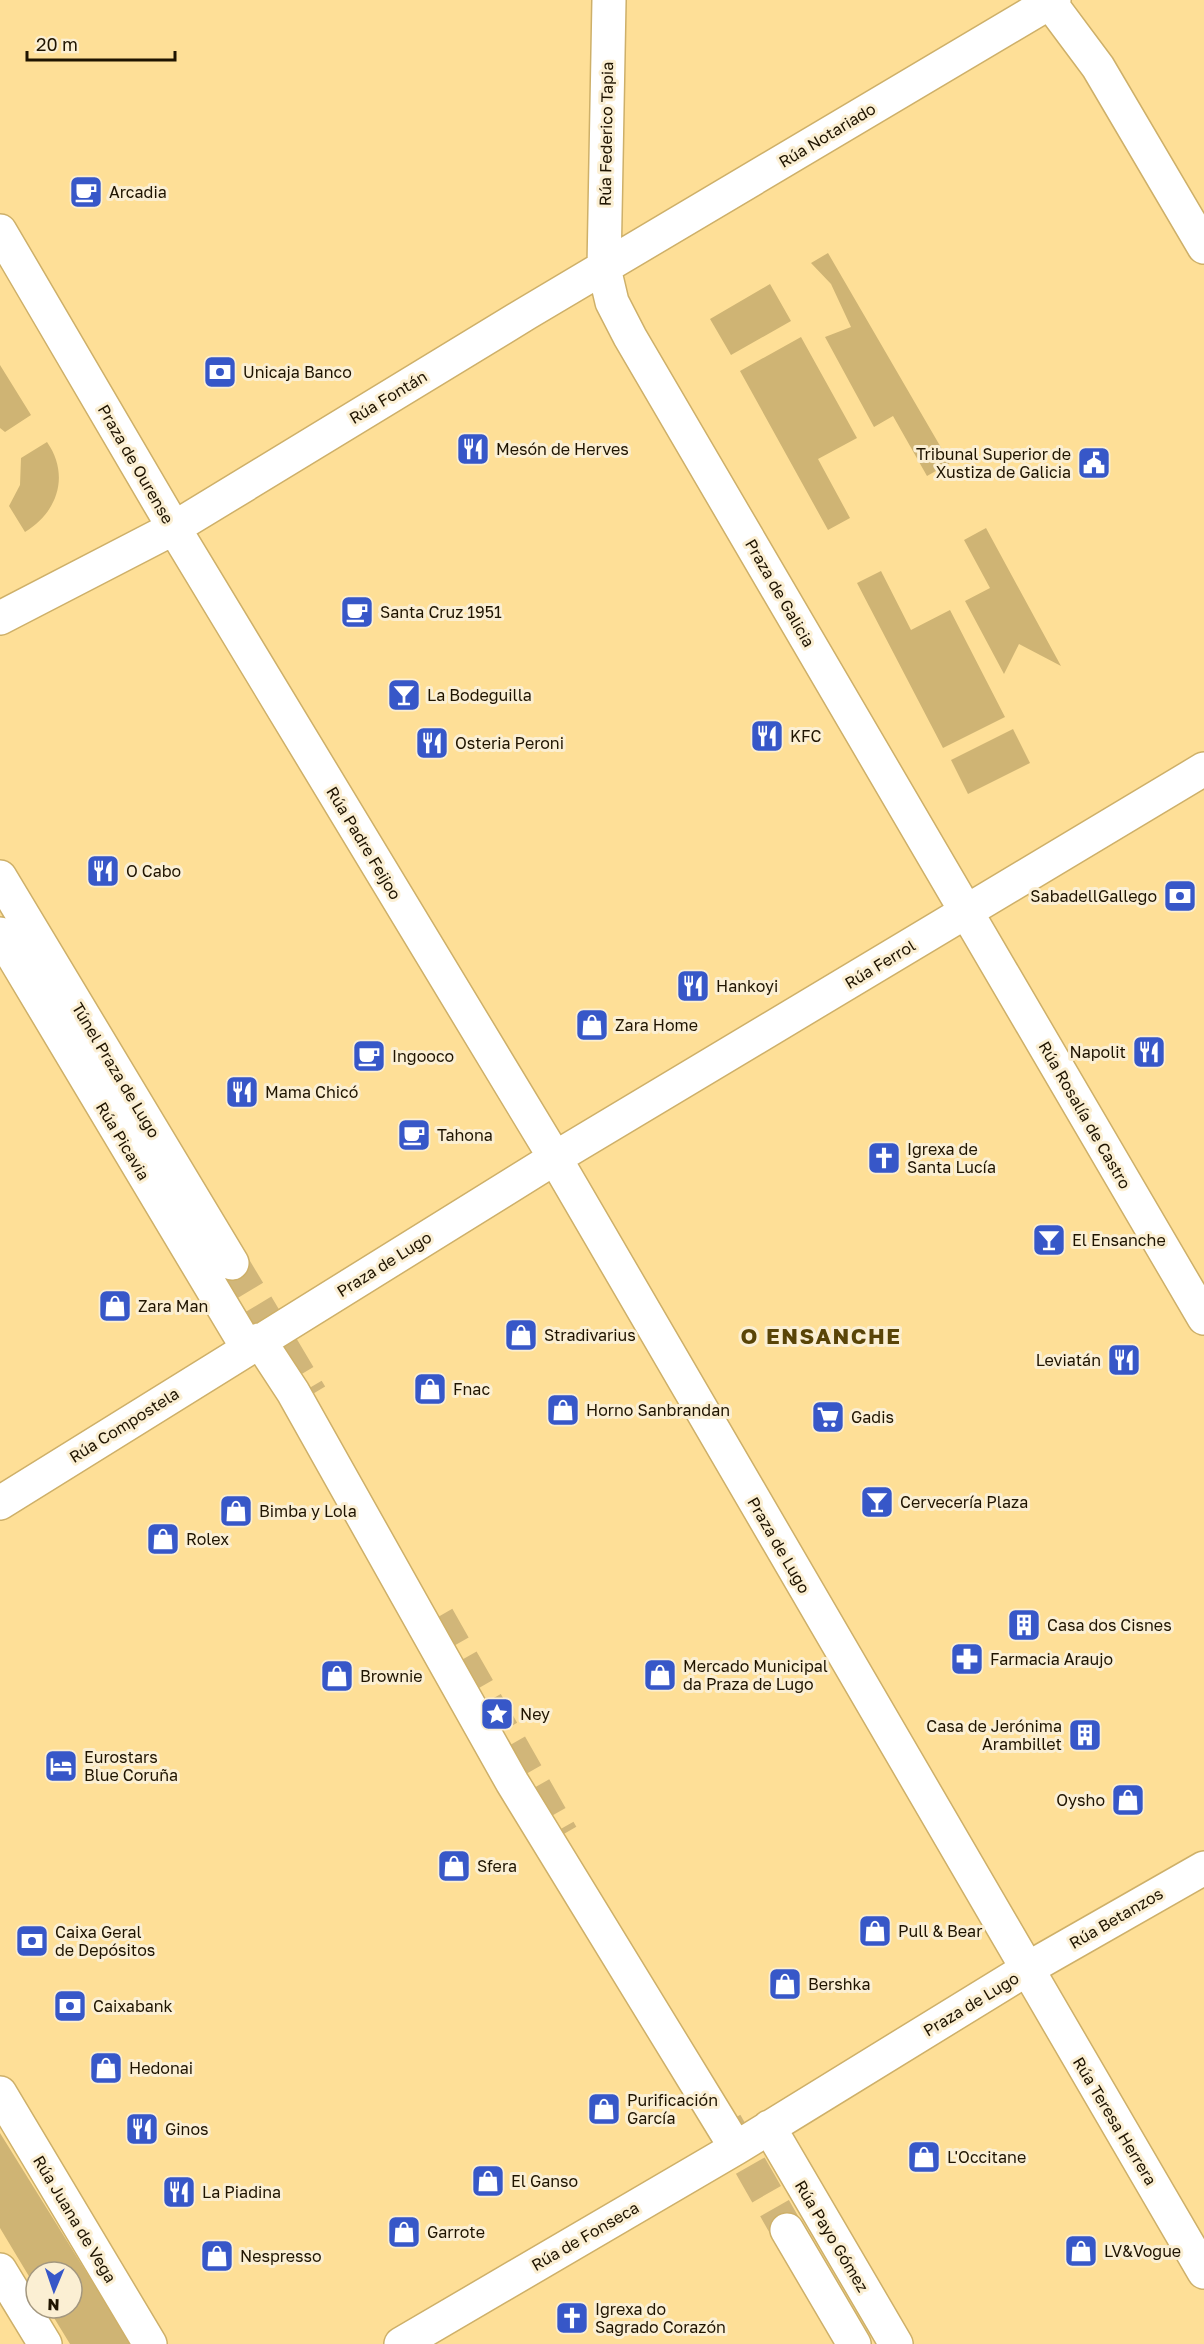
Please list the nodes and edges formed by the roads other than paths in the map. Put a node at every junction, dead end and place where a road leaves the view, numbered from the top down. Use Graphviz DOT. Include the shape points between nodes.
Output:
graph roads {
  1 [pos="609,0"];
  2 [pos="1051,1"];
  3 [pos="0,231"];
  4 [pos="1204,247"];
  5 [pos="604,268"];
  6 [pos="174,528"];
  7 [pos="0,618"];
  8 [pos="1204,769"];
  9 [pos="0,877"];
  10 [pos="967,912"];
  11 [pos="0,934"];
  12 [pos="555,1158"];
  13 [pos="232,1263"];
  14 [pos="1204,1318"];
  15 [pos="253,1344"];
  16 [pos="0,1503"];
  17 [pos="1204,1868"];
  18 [pos="1027,1969"];
  19 [pos="0,2093"];
  20 [pos="769,2127"];
  21 [pos="736,2148"];
  22 [pos="787,2230"];
  23 [pos="0,2270"];
  24 [pos="1204,2272"];
  25 [pos="45,2344"];
  26 [pos="150,2344"];
  27 [pos="401,2344"];
  28 [pos="854,2344"];
  29 [pos="896,2344"];
  1 -- 5 [label="street, Rúa Federico Tapia"];
  2 -- 4 [label="street" via="1098,67"];
  2 -- 5 [label="street, Rúa Notariado"];
  3 -- 6 [label="street, Praza de Ourense"];
  5 -- 6 [label="street, Rúa Fontán"];
  5 -- 10 [label="street, Praza de Galicia" via="612,302 630,337"];
  6 -- 7 [label="street, Praza de Ourense"];
  6 -- 12 [label="street, Rúa Padre Feijoo"];
  8 -- 10 [label="street, Rúa Ferrol"];
  9 -- 13 [label="street, Túnel Praza de Lugo"];
  10 -- 12 [label="street, Rúa Ferrol"];
  10 -- 14 [label="street, Rúa Rosalía de Castro"];
  11 -- 15 [label="street, Rúa Picavia"];
  12 -- 15 [label="street, Praza de Lugo"];
  12 -- 18 [label="street, Praza de Lugo"];
  15 -- 16 [label="street, Rúa Compostela"];
  15 -- 21 [label="street" via="293,1392 512,1782"];
  17 -- 18 [label="street, Rúa Betanzos"];
  18 -- 20 [label="street, Praza de Lugo"];
  18 -- 24 [label="street, Rúa Teresa Herrera"];
  19 -- 26 [label="street, Rúa Juana de Vega"];
  20 -- 21 [label="street, Rúa de Fonseca"];
  20 -- 29 [label="street, Rúa Payo Gómez"];
  21 -- 27 [label="street, Rúa de Fonseca"];
  22 -- 28 [label="street"];
  23 -- 25 [label="street"];
}
